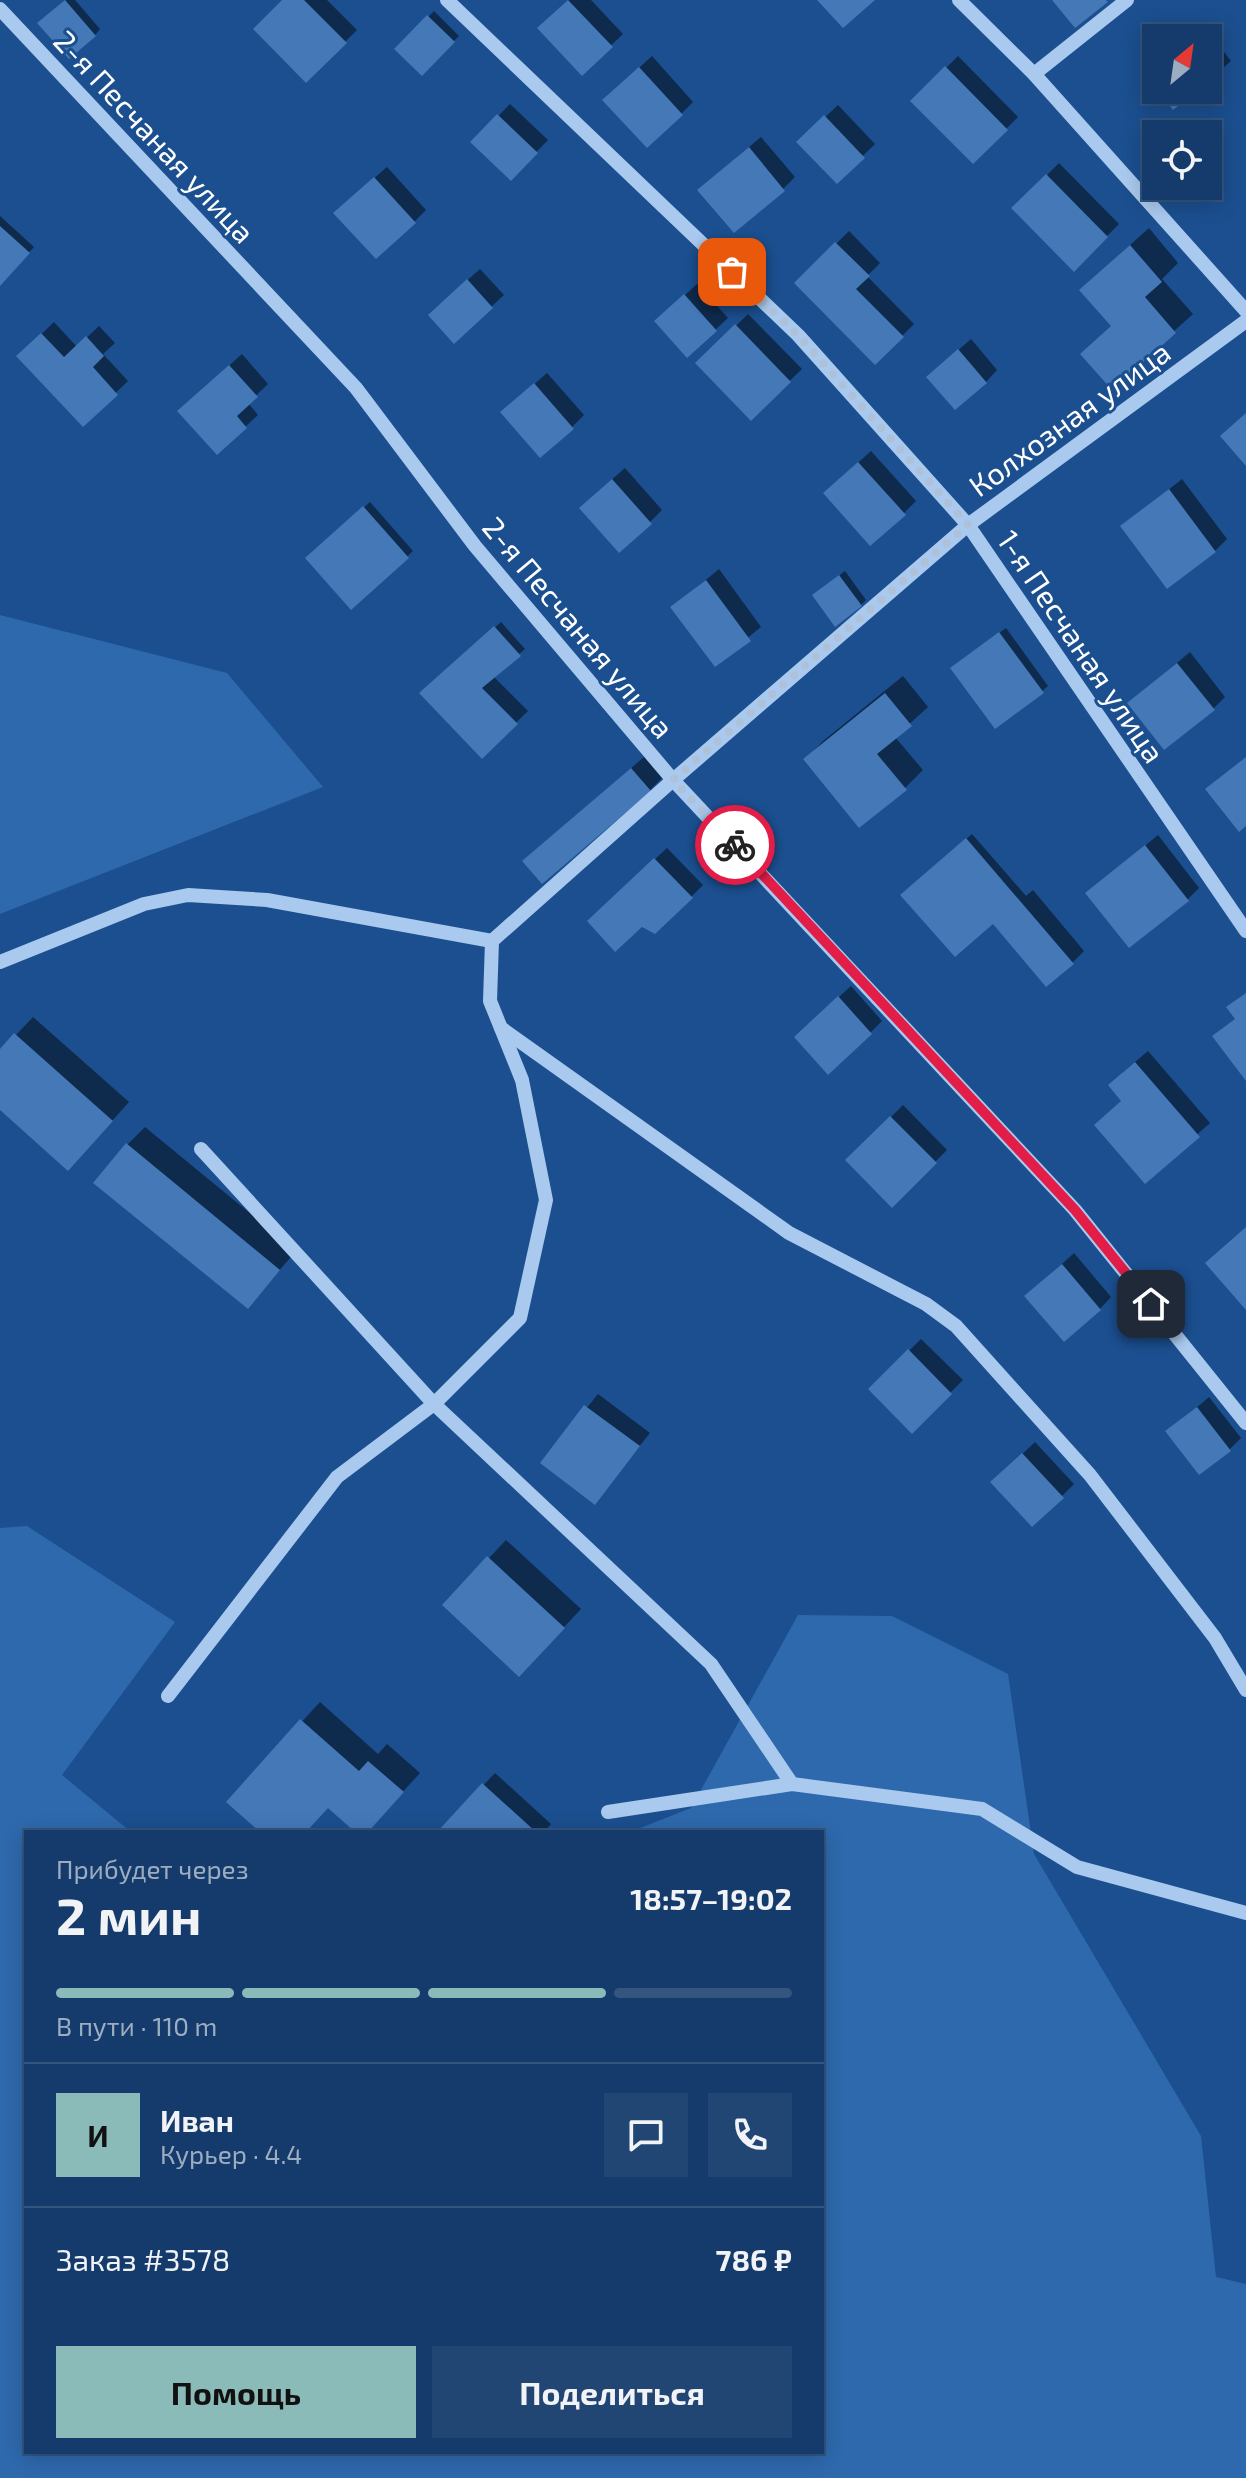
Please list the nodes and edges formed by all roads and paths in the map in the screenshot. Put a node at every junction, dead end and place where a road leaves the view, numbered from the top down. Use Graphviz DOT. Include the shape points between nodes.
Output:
graph roads {
  1 [pos="447,0"];
  2 [pos="959,0"];
  3 [pos="1127,0"];
  4 [pos="0,9"];
  5 [pos="1034,74"];
  6 [pos="1246,311"];
  7 [pos="1246,321"];
  8 [pos="968,525"];
  9 [pos="673,780"];
  10 [pos="1246,931"];
  11 [pos="492,941"];
  12 [pos="0,962"];
  13 [pos="501,1028"];
  14 [pos="201,1149"];
  15 [pos="434,1404"];
  16 [pos="1246,1423"];
  17 [pos="1246,1690"];
  18 [pos="168,1696"];
  19 [pos="792,1784"];
  20 [pos="608,1812"];
  21 [pos="1246,1913"];
  1 -- 8 [label="street, 1-я Песчаная улица" via="798,335"];
  2 -- 5 [label="street"];
  3 -- 5 [label="street"];
  4 -- 9 [label="street, 2-я Песчаная улица" via="356,388 475,546"];
  5 -- 6 [label="street"];
  7 -- 8 [label="street, Колхозная улица"];
  8 -- 9 [label="street, Колхозная улица"];
  8 -- 10 [label="street, 1-я Песчаная улица"];
  9 -- 11 [label="street, Колхозная улица"];
  9 -- 16 [label="street, 2-я Песчаная улица" via="1075,1210"];
  11 -- 12 [label="street" via="267,900 188,895 144,904"];
  11 -- 13 [label="street" via="490,1001"];
  13 -- 15 [label="street" via="522,1080 546,1200 520,1318"];
  13 -- 17 [label="street" via="789,1233 926,1304 956,1326 1090,1475 1215,1638"];
  14 -- 15 [label="street"];
  15 -- 18 [label="street" via="337,1477"];
  15 -- 19 [label="street" via="711,1664"];
  19 -- 20 [label="street"];
  19 -- 21 [label="street" via="982,1809 1077,1867"];
}
